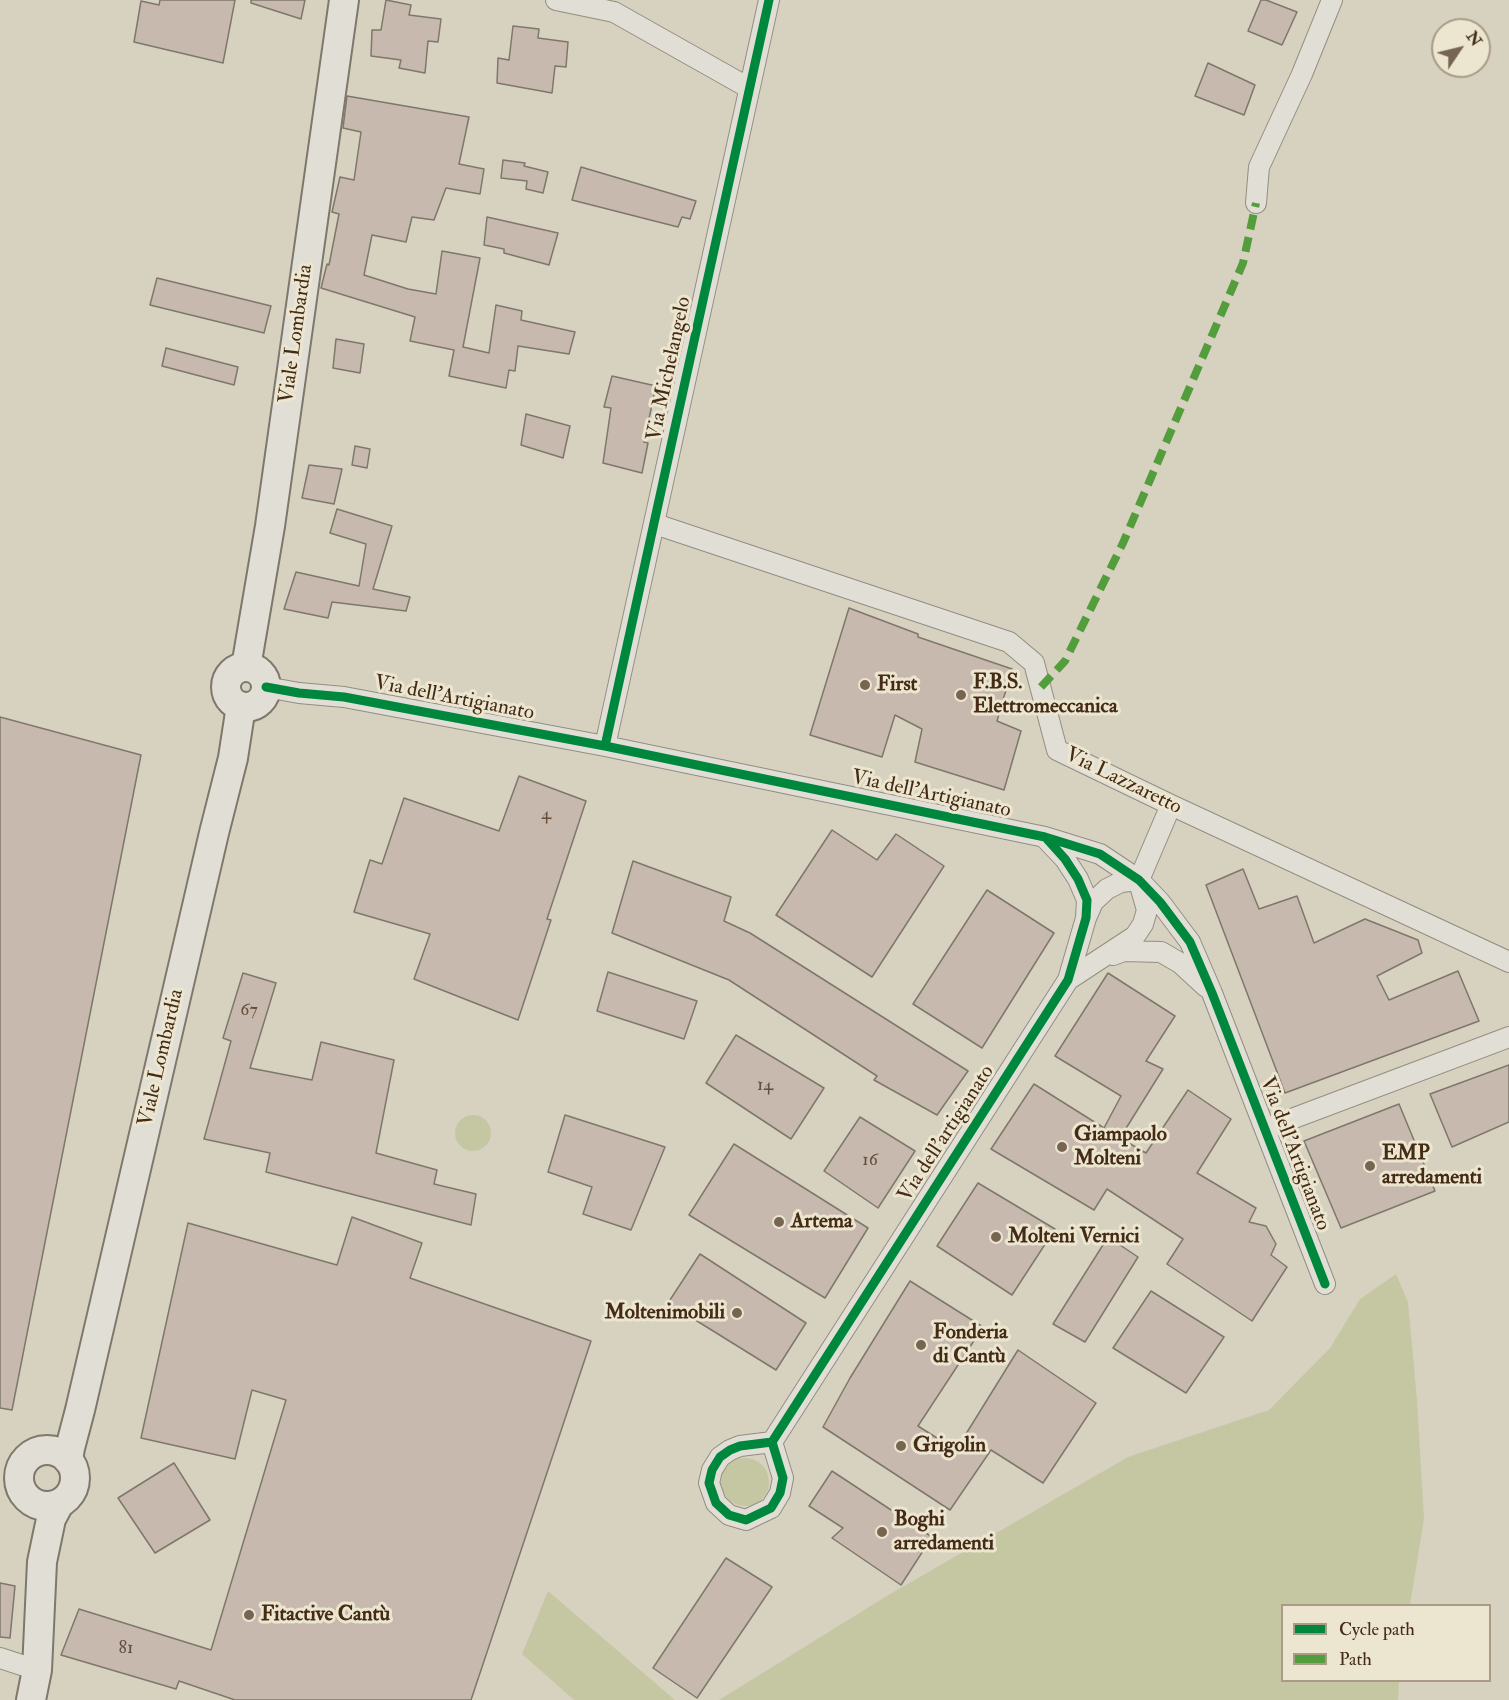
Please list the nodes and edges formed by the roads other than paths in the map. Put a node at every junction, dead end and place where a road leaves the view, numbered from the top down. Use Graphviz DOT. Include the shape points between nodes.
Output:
graph roads {
  1 [pos="344,0"];
  2 [pos="770,0"];
  3 [pos="1332,0"];
  4 [pos="566,1"];
  5 [pos="749,88"];
  6 [pos="1256,203"];
  7 [pos="654,524"];
  8 [pos="256,677"];
  9 [pos="605,746"];
  10 [pos="1171,806"];
  11 [pos="1044,837"];
  12 [pos="1139,880"];
  13 [pos="1086,918"];
  14 [pos="1099,960"];
  15 [pos="1509,962"];
  16 [pos="1068,980"];
  17 [pos="1212,993"];
  18 [pos="1509,1037"];
  19 [pos="1265,1129"];
  20 [pos="1325,1284"];
  21 [pos="80,1410"];
  22 [pos="772,1442"];
  23 [pos="42,1450"];
  24 [pos="69,1460"];
  25 [pos="45,1503"];
  26 [pos="0,1658"];
  27 [pos="37,1670"];
  28 [pos="31,1700"];
  1 -- 8 [label="main road, Viale Lombardia" via="270,526"];
  2 -- 5 [label="street, Via Michelangelo"];
  3 -- 6 [label="street" via="1259,167"];
  4 -- 5 [label="street" via="614,12"];
  5 -- 7 [label="street, Via Michelangelo"];
  7 -- 9 [label="street, Via Michelangelo"];
  7 -- 10 [label="street, Via Lazzaretto" via="1009,642 1035,663 1057,750"];
  8 -- 9 [label="street, Via dell'Artigianato"];
  8 -- 21 [label="main road, Viale Lombardia" via="234,671 227,682 227,694 241,706 233,758"];
  9 -- 11 [label="street, Via dell'Artigianato"];
  10 -- 12 [label="street"];
  10 -- 15 [label="street, Via Lazzaretto"];
  11 -- 12 [label="street, Via dell'Artigianato" via="1100,854"];
  11 -- 13 [label="street, Via dell'artigianato" via="1078,879 1087,900"];
  12 -- 13 [label="street" via="1107,889 1093,902"];
  12 -- 14 [label="street, Via dell'Artigianato" via="1147,910 1143,924 1135,936"];
  12 -- 17 [label="street, Via dell'Artigianato" via="1190,942"];
  13 -- 16 [label="street, Via dell'artigianato"];
  14 -- 16 [label="street, Via dell'Artigianato"];
  14 -- 17 [label="street, Via dell'Artigianato" via="1124,951 1161,952 1180,963"];
  16 -- 22 [label="street, Via dell'artigianato"];
  17 -- 19 [label="street, Via dell'Artigianato"];
  18 -- 19 [label="street"];
  19 -- 20 [label="street, Via dell'Artigianato"];
  21 -- 23 [label="main road, Viale Lombardia" via="64,1434"];
  21 -- 24 [label="main road, Viale Lombardia"];
  23 -- 24 [label="main road" via="56,1451"];
  23 -- 25 [label="main road" via="26,1459 18,1474 21,1491"];
  24 -- 25 [label="main road" via="75,1476 72,1492"];
  25 -- 27 [label="main road" via="37,1519 42,1562"];
  26 -- 27 [label="street"];
  27 -- 28 [label="main road"];
}
